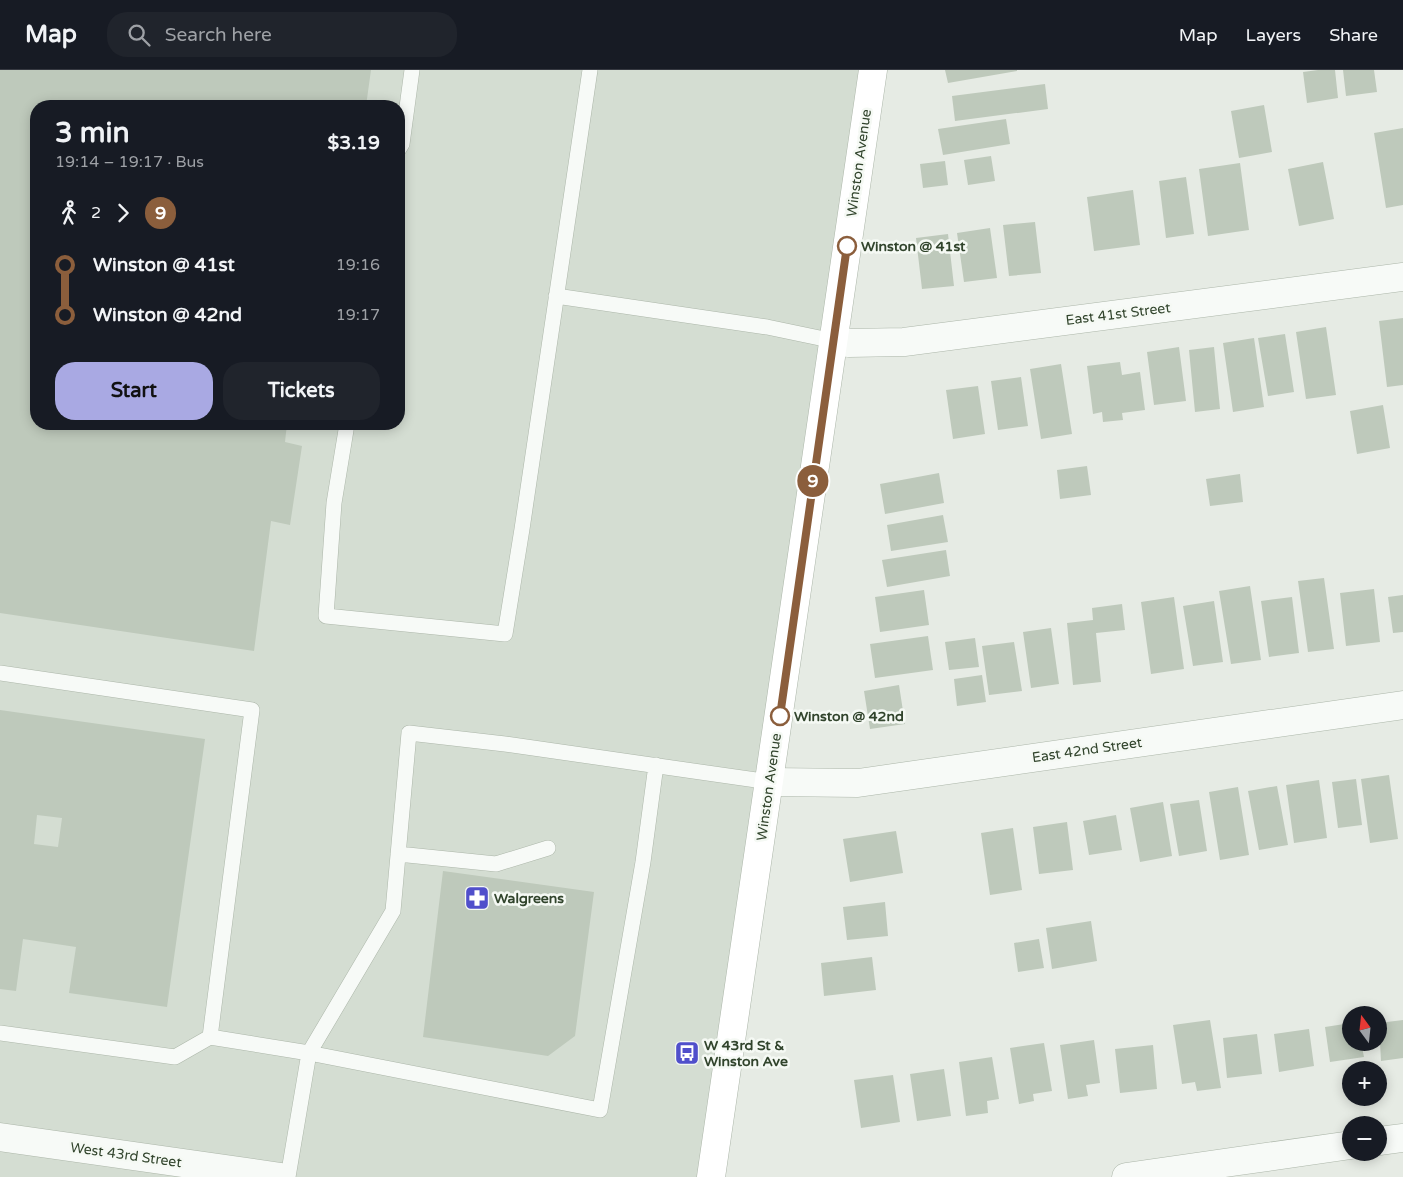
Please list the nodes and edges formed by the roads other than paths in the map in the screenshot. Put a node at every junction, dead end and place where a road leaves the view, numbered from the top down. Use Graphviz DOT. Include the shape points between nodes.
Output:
graph roads {
  1 [pos="412,70"];
  2 [pos="590,70"];
  3 [pos="873,70"];
  4 [pos="405,122"];
  5 [pos="1403,277"];
  6 [pos="556,296"];
  7 [pos="834,341"];
  8 [pos="345,430"];
  9 [pos="0,673"];
  10 [pos="1403,705"];
  11 [pos="656,765"];
  12 [pos="770,782"];
  13 [pos="548,848"];
  14 [pos="398,854"];
  15 [pos="0,1033"];
  16 [pos="210,1037"];
  17 [pos="309,1053"];
  18 [pos="0,1137"];
  19 [pos="1403,1138"];
  20 [pos="1387,1140"];
  21 [pos="1342,1146"];
  22 [pos="281,1177"];
  23 [pos="288,1177"];
  24 [pos="711,1177"];
  25 [pos="1126,1177"];
  1 -- 4 [label="lane"];
  2 -- 6 [label="lane"];
  3 -- 7 [label="main road, Winston Avenue"];
  5 -- 7 [label="street, East 41st Street" via="904,342 849,344"];
  6 -- 7 [label="lane"];
  6 -- 8 [label="lane" via="505,634 326,616 334,503"];
  7 -- 12 [label="main road, Winston Avenue"];
  9 -- 16 [label="lane" via="252,710"];
  10 -- 12 [label="street, East 42nd Street" via="858,783"];
  11 -- 12 [label="lane"];
  11 -- 14 [label="lane" via="409,733"];
  11 -- 17 [label="lane" via="643,862 600,1110"];
  12 -- 24 [label="main road, Winston Avenue"];
  13 -- 14 [label="lane" via="496,864"];
  14 -- 17 [label="lane" via="393,911"];
  15 -- 16 [label="lane" via="175,1057"];
  16 -- 17 [label="lane"];
  17 -- 23 [label="lane"];
  18 -- 22 [label="street, West 43rd Street"];
  19 -- 20 [label="street"];
  21 -- 25 [label="street"];
}
